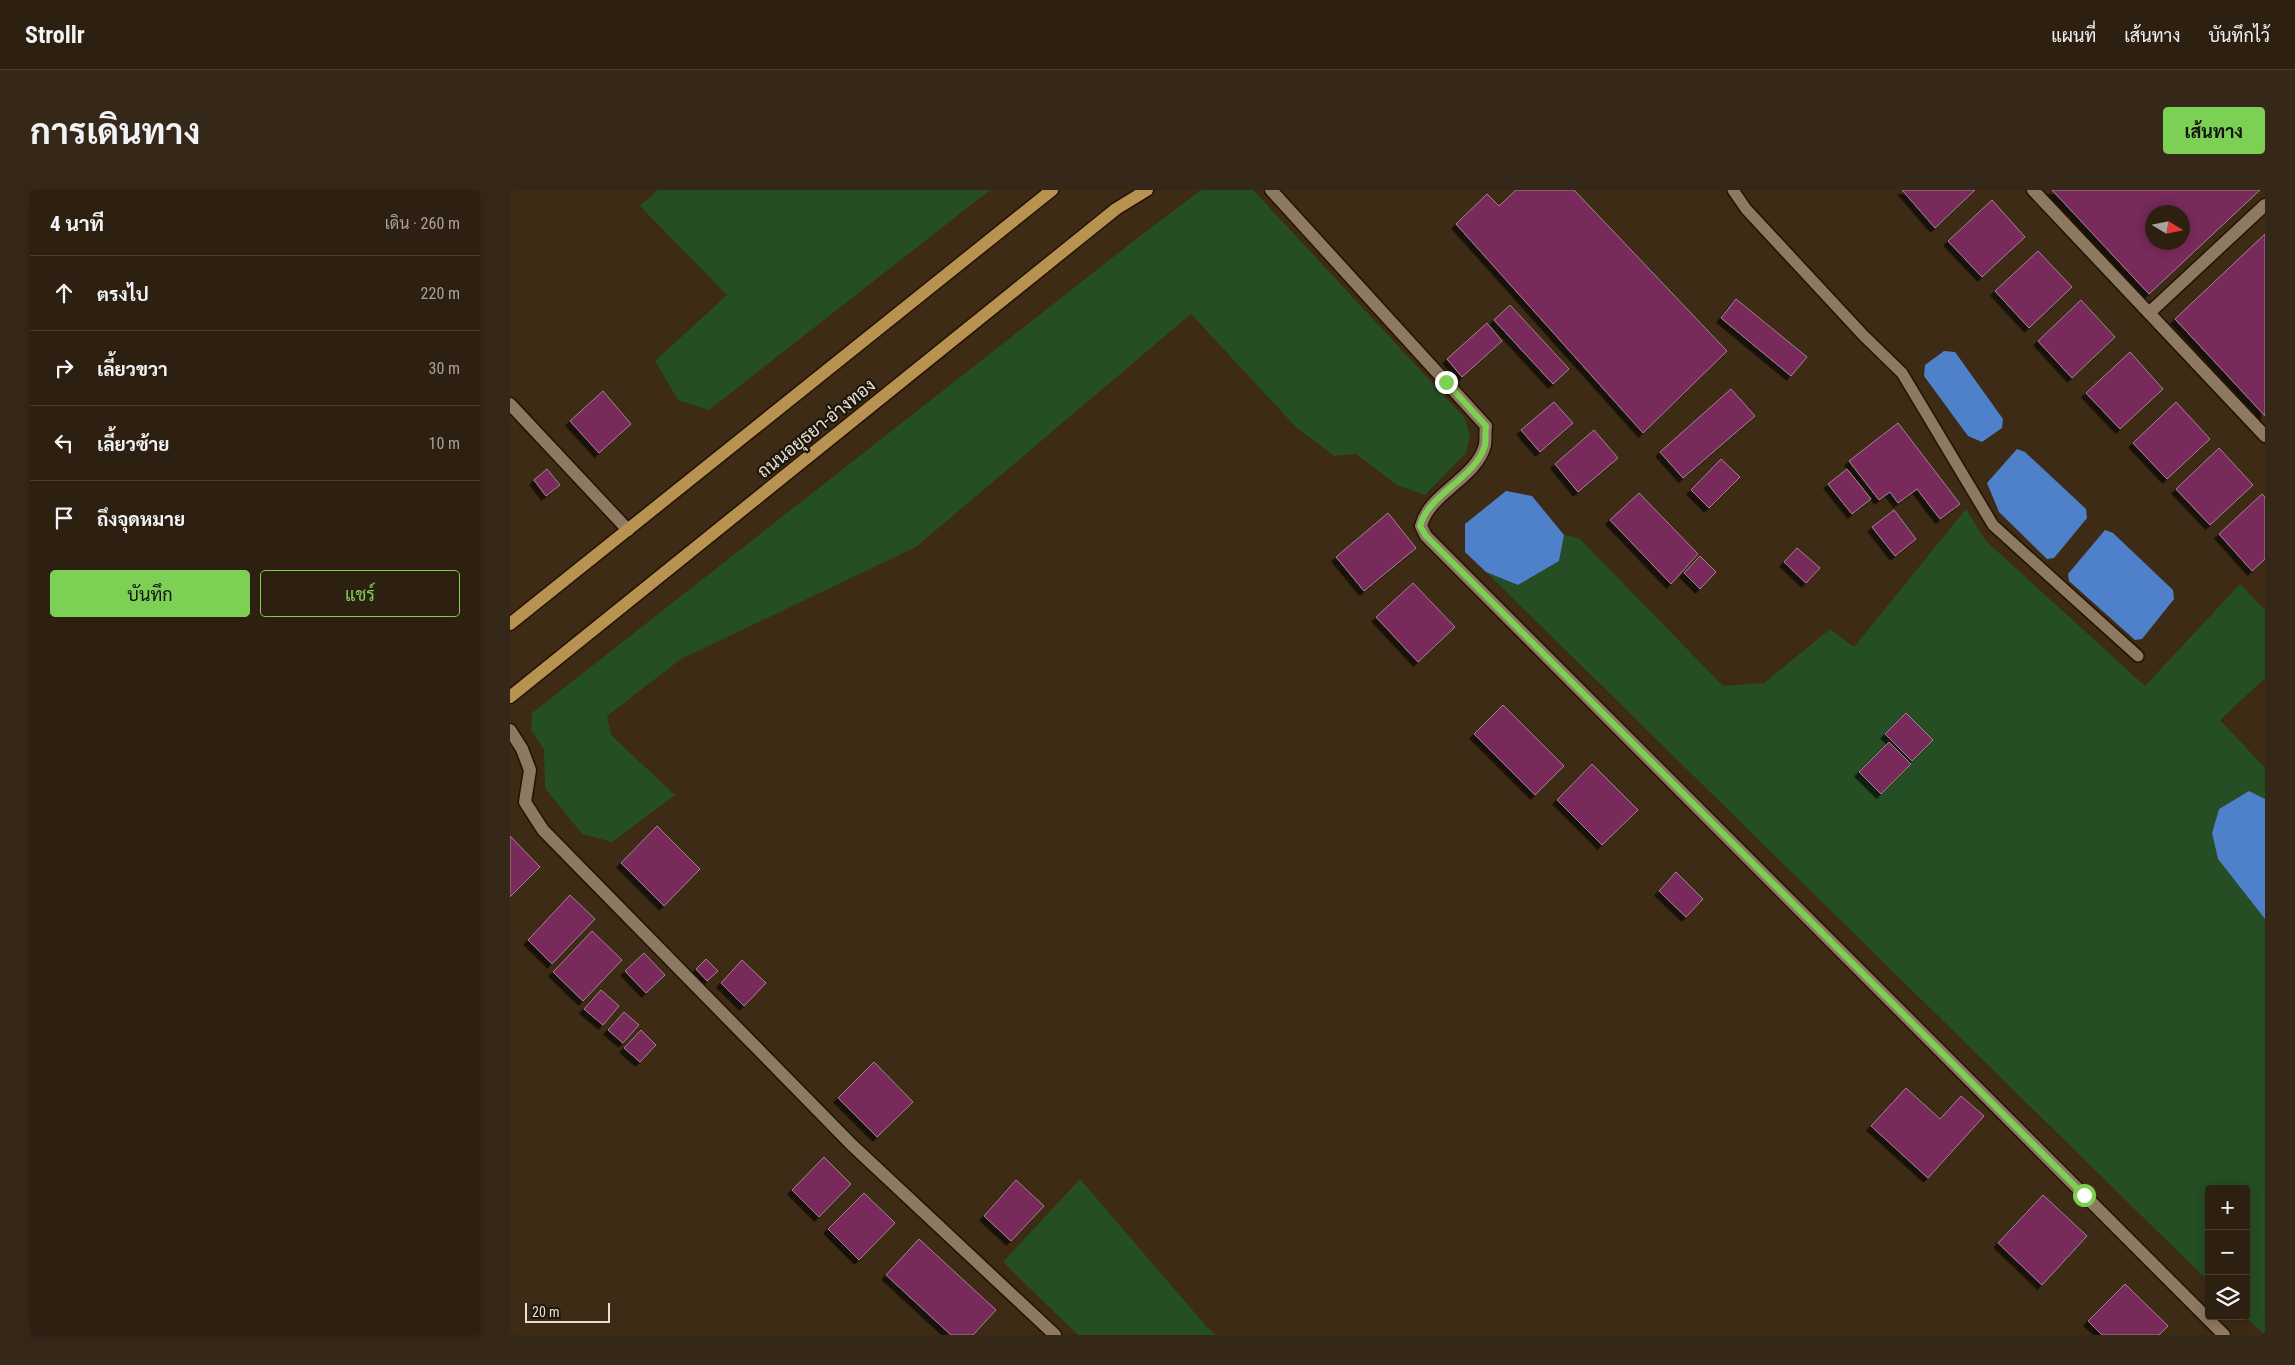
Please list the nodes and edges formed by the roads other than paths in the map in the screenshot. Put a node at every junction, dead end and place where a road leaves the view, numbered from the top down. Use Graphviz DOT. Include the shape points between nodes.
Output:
graph roads {
  1 [pos="1052,190"];
  2 [pos="1147,190"];
  3 [pos="1271,190"];
  4 [pos="1733,190"];
  5 [pos="2033,190"];
  6 [pos="2265,205"];
  7 [pos="2149,313"];
  8 [pos="510,404"];
  9 [pos="2265,436"];
  10 [pos="628,530"];
  11 [pos="510,624"];
  12 [pos="2138,656"];
  13 [pos="510,697"];
  14 [pos="510,730"];
  15 [pos="1055,1335"];
  16 [pos="2224,1335"];
  1 -- 10 [label="main road"];
  2 -- 13 [label="main road, ถนนอยุธยา-อ่างทอง" via="1116,209"];
  3 -- 16 [label="street" via="1486,426 1485,446 1476,462 1424,514 1420,526 1426,536"];
  4 -- 12 [label="lane" via="1746,209 1902,373 1993,525"];
  5 -- 7 [label="street"];
  6 -- 7 [label="street"];
  7 -- 9 [label="street"];
  8 -- 10 [label="street"];
  10 -- 11 [label="main road"];
  14 -- 15 [label="street" via="522,748 530,770 525,802 543,830 852,1145"];
}
